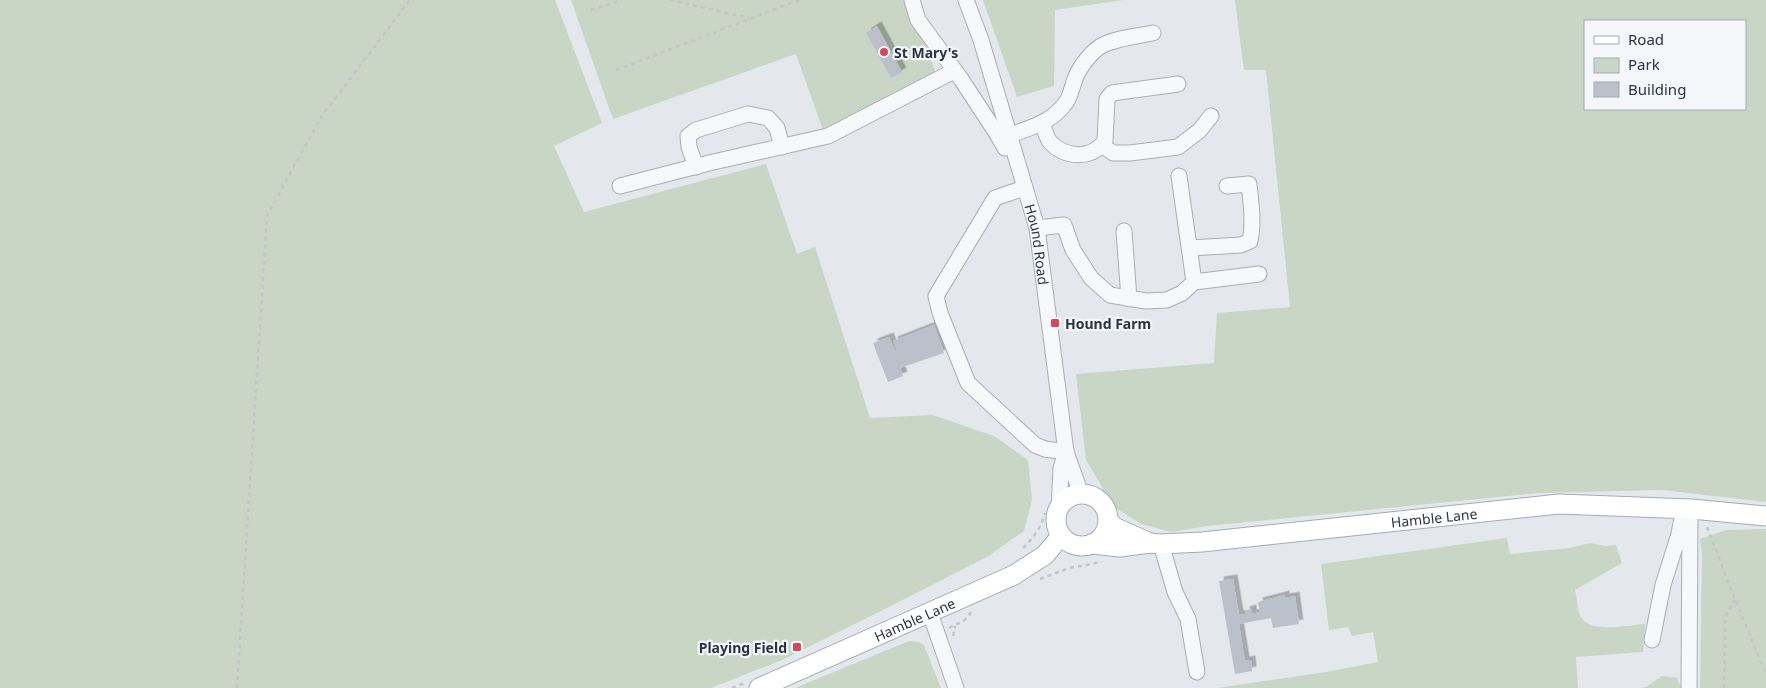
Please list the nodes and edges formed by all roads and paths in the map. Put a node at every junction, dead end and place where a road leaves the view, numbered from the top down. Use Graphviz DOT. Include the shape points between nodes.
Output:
graph roads {
  1 [pos="410,0"];
  2 [pos="621,0"];
  3 [pos="670,0"];
  4 [pos="799,0"];
  5 [pos="912,0"];
  6 [pos="966,0"];
  7 [pos="590,10"];
  8 [pos="750,19"];
  9 [pos="1153,33"];
  10 [pos="616,70"];
  11 [pos="954,71"];
  12 [pos="1178,84"];
  13 [pos="1211,116"];
  14 [pos="1042,124"];
  15 [pos="1008,136"];
  16 [pos="1102,145"];
  17 [pos="782,147"];
  18 [pos="696,167"];
  19 [pos="1179,176"];
  20 [pos="1023,183"];
  21 [pos="620,186"];
  22 [pos="1227,186"];
  23 [pos="1037,228"];
  24 [pos="1124,231"];
  25 [pos="1190,248"];
  26 [pos="1259,274"];
  27 [pos="1194,282"];
  28 [pos="1128,299"];
  29 [pos="1066,452"];
  30 [pos="1086,490"];
  31 [pos="1059,509"];
  32 [pos="1693,513"];
  33 [pos="1110,514"];
  34 [pos="1766,516"];
  35 [pos="1061,536"];
  36 [pos="1156,543"];
  37 [pos="1092,544"];
  38 [pos="1106,562"];
  39 [pos="1037,580"];
  40 [pos="1735,600"];
  41 [pos="976,606"];
  42 [pos="930,613"];
  43 [pos="955,626"];
  44 [pos="1652,640"];
  45 [pos="1197,672"];
  46 [pos="1766,674"];
  47 [pos="237,688"];
  48 [pos="759,688"];
  49 [pos="956,688"];
  50 [pos="1689,688"];
  51 [pos="1724,688"];
  1 -- 47 [label="path" via="321,117 267,216"];
  2 -- 7 [label="path"];
  3 -- 8 [label="path"];
  4 -- 8 [label="path"];
  5 -- 11 [label="street" via="918,20"];
  6 -- 15 [label="street, Hound Road" via="981,40"];
  8 -- 10 [label="path"];
  9 -- 14 [label="street" via="1100,46 1085,61 1060,110"];
  11 -- 17 [label="street" via="828,136"];
  11 -- 20 [label="street" via="998,134"];
  12 -- 16 [label="street" via="1112,93 1107,99 1106,135"];
  13 -- 16 [label="street" via="1199,131 1178,147 1113,153"];
  14 -- 15 [label="street"];
  14 -- 16 [label="street" via="1048,140 1067,153 1082,155"];
  15 -- 20 [label="street, Hound Road"];
  17 -- 18 [label="street"];
  17 -- 18 [label="street" via="777,128 768,118 748,114 696,130 688,136"];
  18 -- 21 [label="street"];
  19 -- 25 [label="street"];
  20 -- 23 [label="street, Hound Road"];
  20 -- 29 [label="street" via="995,198 936,296 968,382 1035,445"];
  22 -- 25 [label="street" via="1249,184 1250,241 1241,245"];
  23 -- 28 [label="street" via="1064,225 1072,250 1091,278 1110,295"];
  23 -- 29 [label="street, Hound Road"];
  24 -- 28 [label="street"];
  25 -- 27 [label="street"];
  26 -- 27 [label="street"];
  27 -- 28 [label="street" via="1167,300"];
  29 -- 30 [label="street, Hound Road"];
  29 -- 31 [label="street" via="1061,468"];
  30 -- 31 [label="main road" via="1071,496"];
  30 -- 33 [label="path"];
  30 -- 33 [label="main road"];
  31 -- 35 [label="main road" via="1056,518"];
  32 -- 34 [label="main road, Hamble Lane"];
  32 -- 36 [label="main road, Hamble Lane" via="1559,504 1202,542"];
  32 -- 40 [label="path"];
  32 -- 44 [label="street" via="1683,519 1663,585"];
  32 -- 50 [label="street" via="1690,519"];
  33 -- 36 [label="main road, Hamble Lane" via="1114,527"];
  33 -- 37 [label="main road" via="1105,532"];
  35 -- 37 [label="main road" via="1079,546"];
  35 -- 42 [label="main road, Hamble Lane" via="1045,555 1014,575"];
  36 -- 37 [label="main road" via="1120,547"];
  36 -- 45 [label="street" via="1188,619"];
  38 -- 39 [label="path" via="1069,568"];
  40 -- 46 [label="path"];
  40 -- 51 [label="path" via="1725,617"];
  41 -- 43 [label="path" via="965,620"];
  42 -- 48 [label="main road, Hamble Lane"];
  42 -- 49 [label="street"];
}
